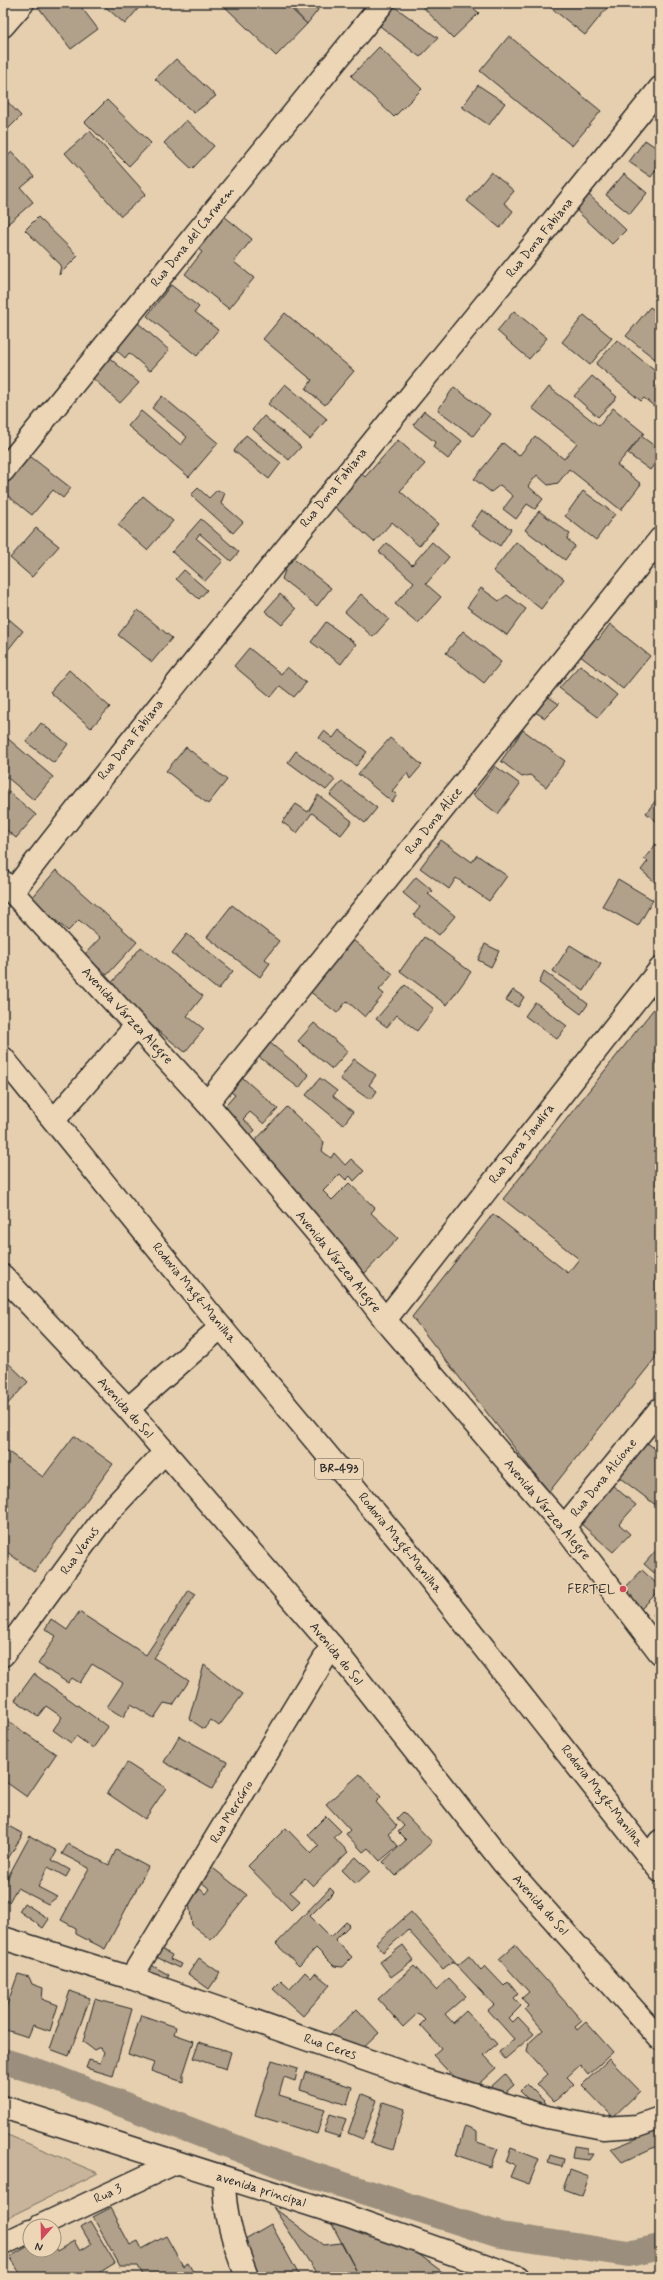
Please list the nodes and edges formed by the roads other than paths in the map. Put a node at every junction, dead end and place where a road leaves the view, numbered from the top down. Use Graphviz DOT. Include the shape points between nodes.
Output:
graph roads {
  1 [pos="23,3"];
  2 [pos="383,3"];
  3 [pos="3,26"];
  4 [pos="660,88"];
  5 [pos="3,471"];
  6 [pos="660,539"];
  7 [pos="8,887"];
  8 [pos="660,969"];
  9 [pos="136,1026"];
  10 [pos="6,1064"];
  11 [pos="207,1103"];
  12 [pos="54,1120"];
  13 [pos="3,1276"];
  14 [pos="385,1320"];
  15 [pos="221,1327"];
  16 [pos="128,1409"];
  17 [pos="660,1409"];
  18 [pos="164,1453"];
  19 [pos="564,1527"];
  20 [pos="332,1646"];
  21 [pos="660,1653"];
  22 [pos="3,1655"];
  23 [pos="656,1856"];
  24 [pos="3,1938"];
  25 [pos="131,1978"];
  26 [pos="660,2039"];
  27 [pos="3,2107"];
  28 [pos="660,2118"];
  29 [pos="175,2163"];
  30 [pos="224,2179"];
  31 [pos="57,2218"];
  32 [pos="22,2235"];
  33 [pos="3,2244"];
  34 [pos="247,2277"];
  35 [pos="518,2277"];
  1 -- 3 [label="main road"];
  2 -- 5 [label="main road, Rua Dona del Carmem"];
  4 -- 7 [label="main road, Rua Dona Fabiana" via="502,285"];
  6 -- 11 [label="main road, Rua Dona Alice"];
  7 -- 9 [label="main road, Avenida Várzea Alegre"];
  8 -- 14 [label="main road, Rua Dona Jandira"];
  9 -- 11 [label="main road, Avenida Várzea Alegre"];
  9 -- 12 [label="main road"];
  10 -- 12 [label="main road, Rodovia Magé-Manilha / BR-493"];
  11 -- 14 [label="main road, Avenida Várzea Alegre" via="332,1252"];
  12 -- 15 [label="main road, Rodovia Magé-Manilha / BR-493"];
  13 -- 16 [label="main road, Avenida do Sol"];
  14 -- 19 [label="main road, Avenida Várzea Alegre"];
  15 -- 16 [label="main road"];
  15 -- 23 [label="main road, Rodovia Magé-Manilha / BR-493"];
  16 -- 18 [label="main road, Avenida do Sol"];
  17 -- 19 [label="main road, Rua Dona Alcione"];
  18 -- 20 [label="main road, Avenida do Sol"];
  18 -- 22 [label="main road, Rua Venus" via="105,1516"];
  19 -- 21 [label="main road, Avenida Várzea Alegre"];
  20 -- 25 [label="main road, Rua Mercúrio"];
  20 -- 26 [label="main road, Avenida do Sol" via="504,1864"];
  24 -- 25 [label="main road, Rua Ceres"];
  25 -- 28 [label="main road, Rua Ceres" via="424,2080 547,2117 603,2128 637,2126"];
  27 -- 29 [label="main road, avenida principal"];
  29 -- 30 [label="main road, avenida principal"];
  29 -- 31 [label="main road, Rua 3"];
  30 -- 34 [label="main road" via="224,2204 230,2231"];
  30 -- 35 [label="main road, avenida principal" via="346,2216"];
  32 -- 33 [label="main road"];
}
